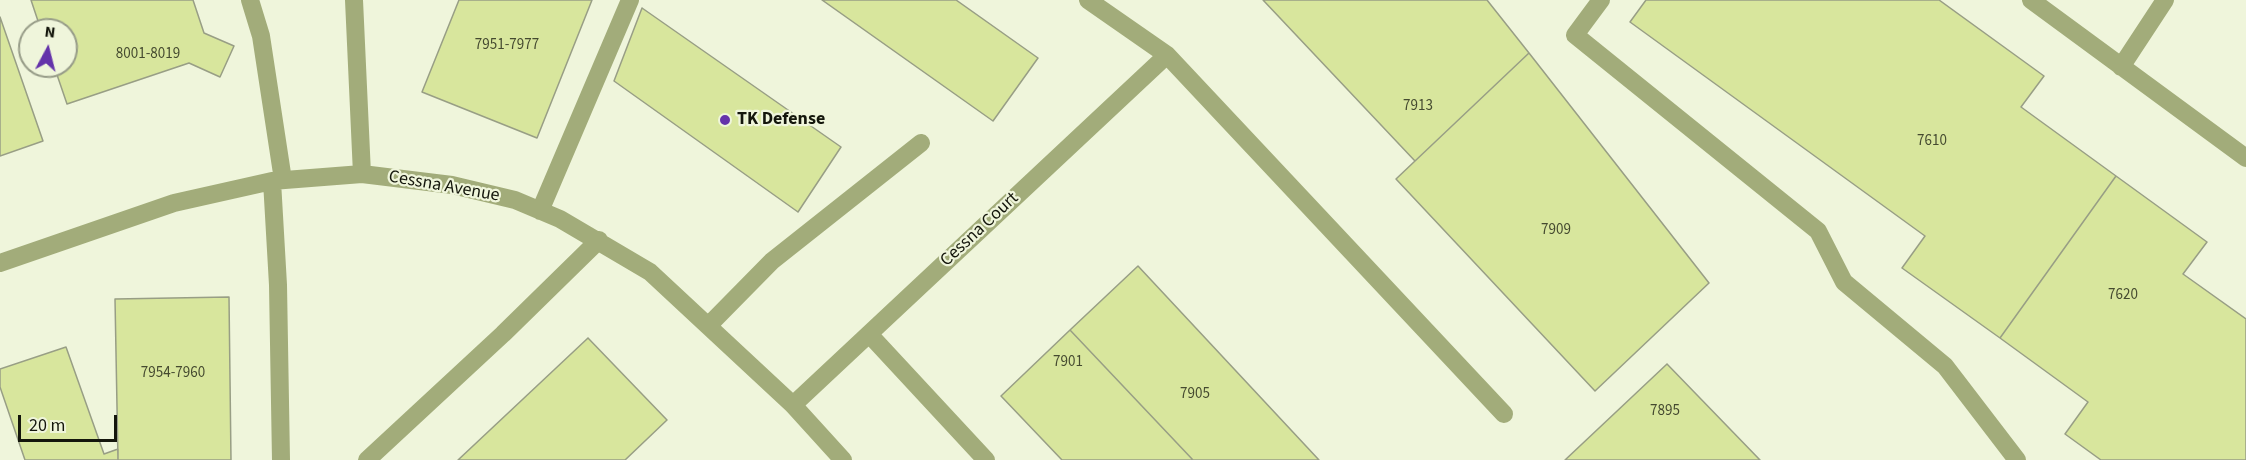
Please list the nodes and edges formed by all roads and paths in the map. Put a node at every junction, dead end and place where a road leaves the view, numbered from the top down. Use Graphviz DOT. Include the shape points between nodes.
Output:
graph roads {
  1 [pos="250,0"];
  2 [pos="354,0"];
  3 [pos="630,0"];
  4 [pos="1088,0"];
  5 [pos="1601,0"];
  6 [pos="2031,0"];
  7 [pos="2165,0"];
  8 [pos="1167,55"];
  9 [pos="2121,67"];
  10 [pos="921,143"];
  11 [pos="2246,158"];
  12 [pos="362,174"];
  13 [pos="278,181"];
  14 [pos="540,211"];
  15 [pos="599,240"];
  16 [pos="0,263"];
  17 [pos="709,325"];
  18 [pos="869,334"];
  19 [pos="793,405"];
  20 [pos="1504,414"];
  21 [pos="281,460"];
  22 [pos="367,460"];
  23 [pos="843,460"];
  24 [pos="986,460"];
  25 [pos="2017,460"];
  1 -- 13 [label="street" via="261,36"];
  2 -- 12 [label="street"];
  3 -- 14 [label="street"];
  4 -- 8 [label="street"];
  5 -- 25 [label="street" via="1575,35 1818,231 1844,282 1945,366"];
  6 -- 9 [label="street"];
  7 -- 9 [label="street"];
  8 -- 18 [label="street, Cessna Court"];
  8 -- 20 [label="street"];
  9 -- 11 [label="street"];
  10 -- 17 [label="street" via="772,261"];
  12 -- 13 [label="street, Cessna Avenue"];
  12 -- 14 [label="street, Cessna Avenue" via="452,185 515,200"];
  13 -- 16 [label="street, Cessna Avenue" via="174,203"];
  13 -- 21 [label="street"];
  14 -- 15 [label="street, Cessna Avenue"];
  15 -- 17 [label="street, Cessna Avenue" via="650,272"];
  15 -- 22 [label="street"];
  17 -- 19 [label="street, Cessna Avenue"];
  18 -- 19 [label="street, Cessna Court"];
  18 -- 24 [label="street"];
  19 -- 23 [label="street, Cessna Avenue"];
}
